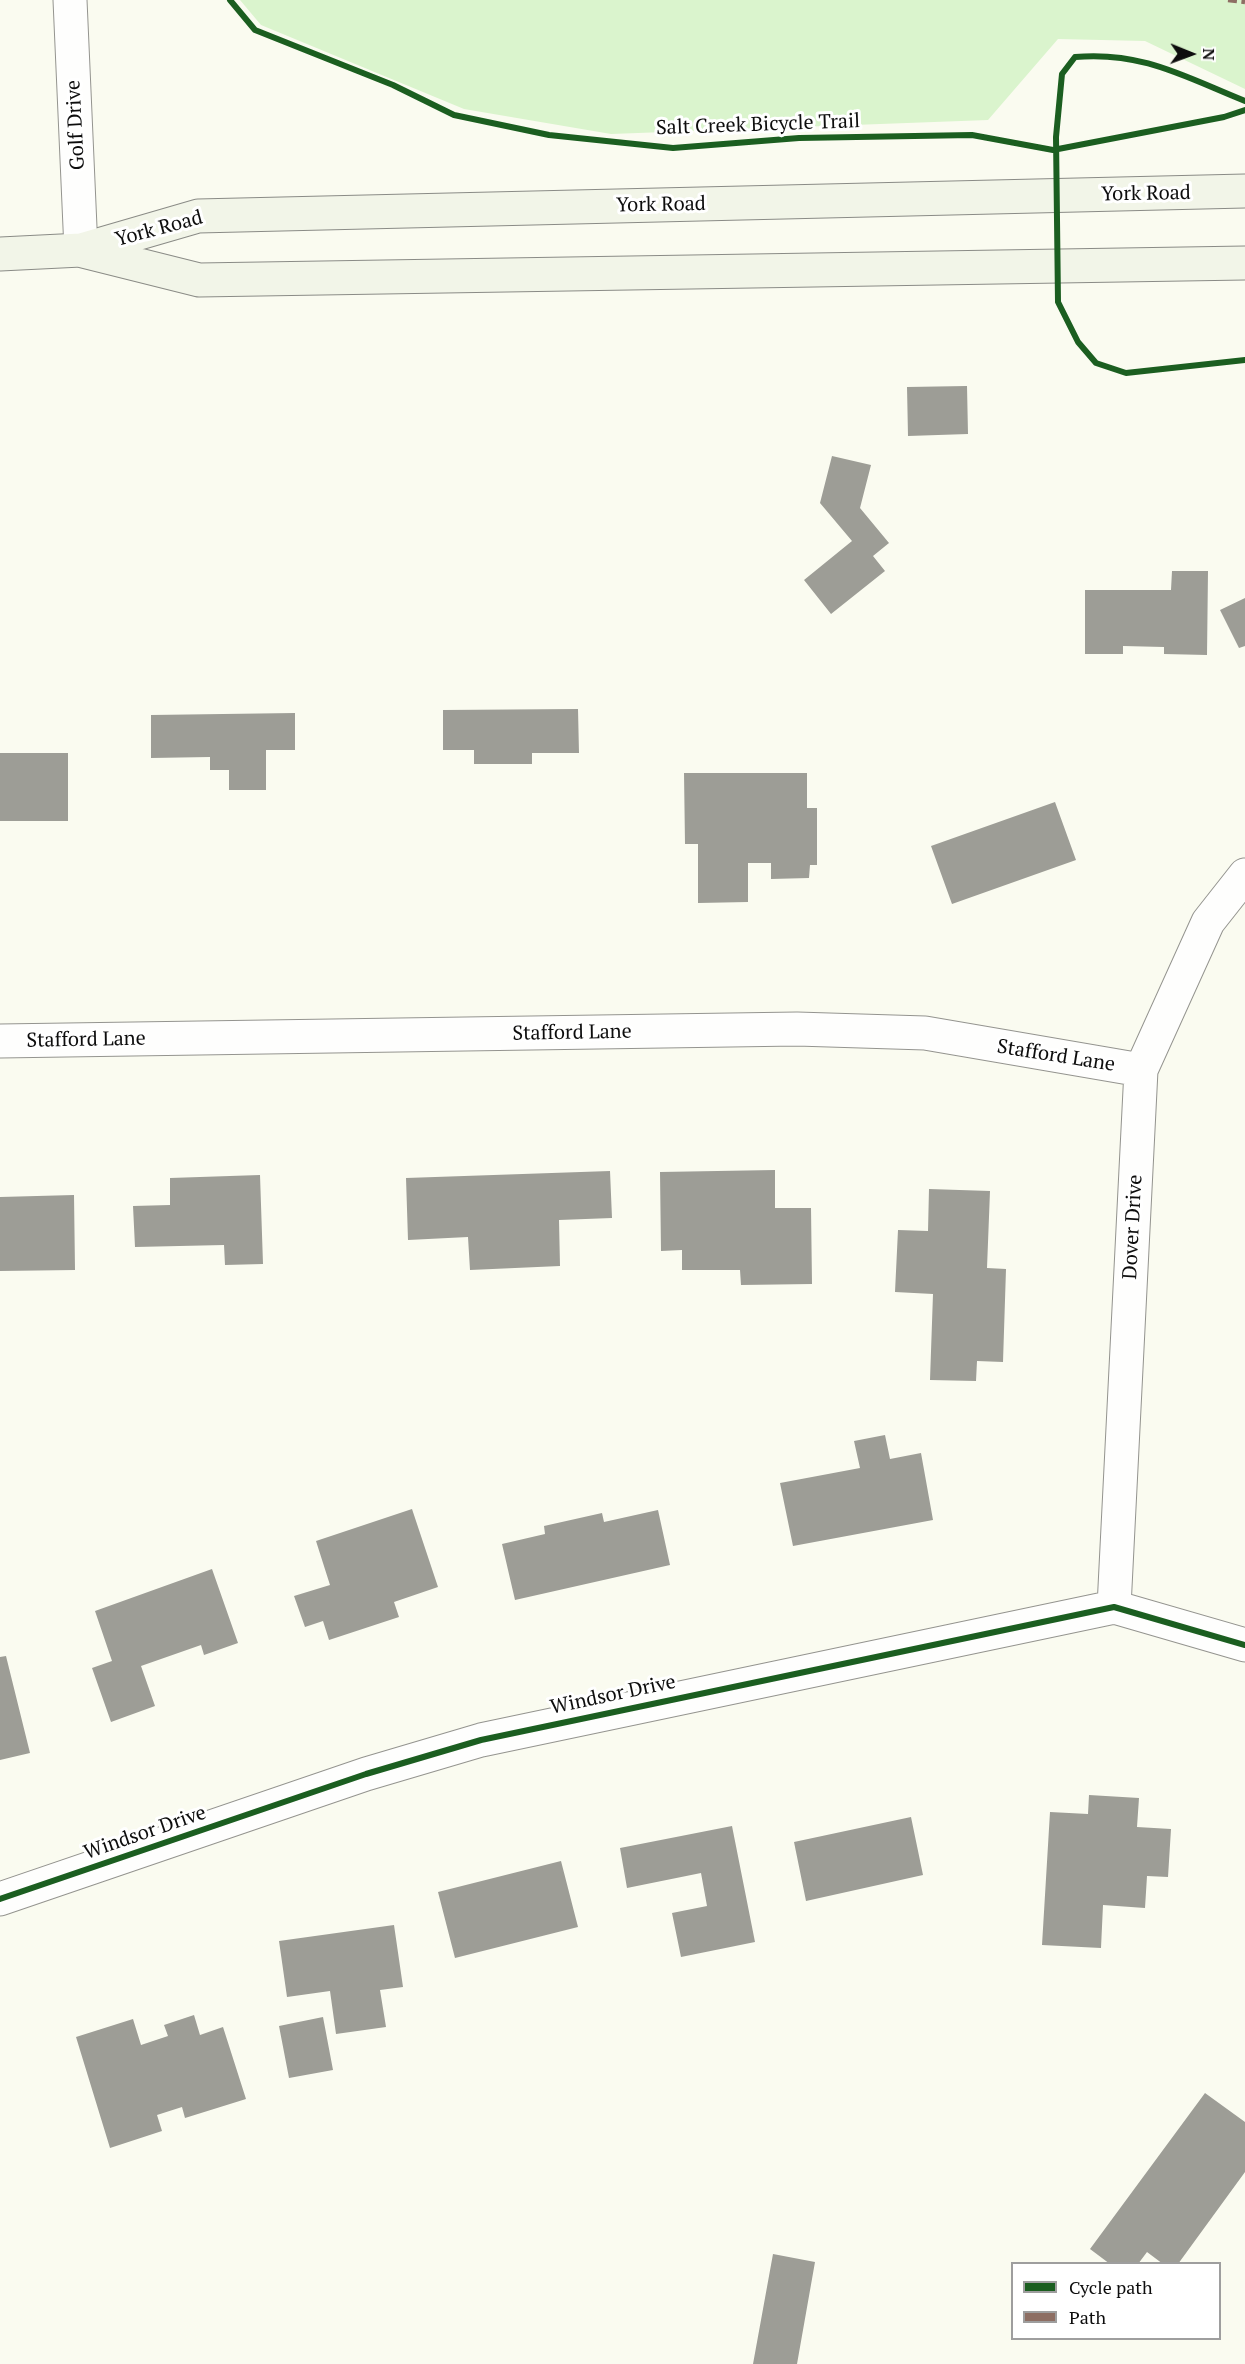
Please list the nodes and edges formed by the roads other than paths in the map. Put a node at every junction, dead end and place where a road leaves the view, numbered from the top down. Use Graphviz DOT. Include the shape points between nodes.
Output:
graph roads {
  1 [pos="70,0"];
  2 [pos="1245,191"];
  3 [pos="81,250"];
  4 [pos="0,254"];
  5 [pos="1245,264"];
  6 [pos="1245,875"];
  7 [pos="0,1041"];
  8 [pos="1141,1070"];
  9 [pos="1114,1607"];
  10 [pos="1245,1645"];
  11 [pos="0,1899"];
  1 -- 3 [label="street, Golf Drive"];
  2 -- 3 [label="main road, York Road" via="198,216"];
  3 -- 4 [label="main road, York Road"];
  3 -- 5 [label="main road, York Road" via="200,280"];
  6 -- 8 [label="street, Dover Drive" via="1208,922"];
  7 -- 8 [label="street, Stafford Lane" via="806,1029 925,1033"];
  8 -- 9 [label="street, Dover Drive"];
  9 -- 10 [label="street, Windsor Drive"];
  9 -- 11 [label="street, Windsor Drive" via="481,1740 366,1774"];
}
